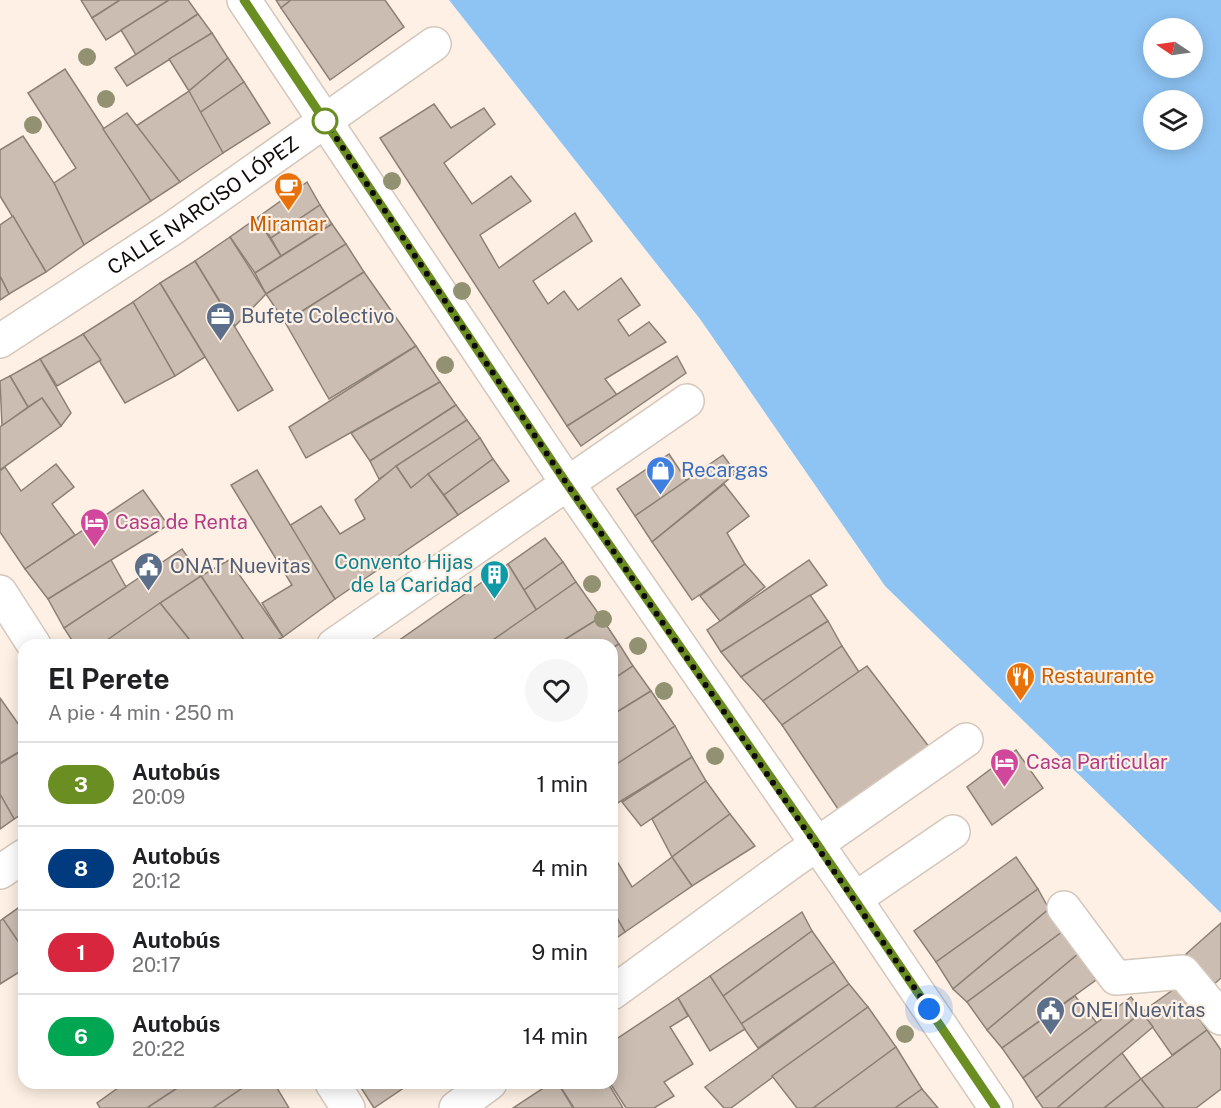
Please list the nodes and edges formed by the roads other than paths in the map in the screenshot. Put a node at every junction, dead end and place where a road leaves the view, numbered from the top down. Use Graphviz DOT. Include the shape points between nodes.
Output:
graph roads {
  1 [pos="244,0"];
  2 [pos="434,44"];
  3 [pos="325,121"];
  4 [pos="0,341"];
  5 [pos="687,401"];
  6 [pos="567,484"];
  7 [pos="0,592"];
  8 [pos="30,639"];
  9 [pos="343,639"];
  10 [pos="966,740"];
  11 [pos="953,832"];
  12 [pos="817,844"];
  13 [pos="18,860"];
  14 [pos="0,872"];
  15 [pos="855,899"];
  16 [pos="1064,908"];
  17 [pos="618,989"];
  18 [pos="1221,1018"];
  19 [pos="336,1089"];
  20 [pos="482,1089"];
  21 [pos="348,1108"];
  22 [pos="456,1108"];
  23 [pos="996,1108"];
  1 -- 3 [label="main road"];
  2 -- 3 [label="main road, CALLE NARCISO LÓPEZ"];
  3 -- 4 [label="main road, CALLE NARCISO LÓPEZ" via="165,233"];
  3 -- 6 [label="main road"];
  5 -- 6 [label="main road"];
  6 -- 9 [label="main road"];
  6 -- 12 [label="main road"];
  7 -- 8 [label="main road"];
  10 -- 12 [label="main road"];
  11 -- 15 [label="main road"];
  12 -- 15 [label="main road"];
  12 -- 17 [label="main road"];
  13 -- 14 [label="main road"];
  15 -- 23 [label="main road"];
  16 -- 18 [label="main road" via="1116,978 1183,972"];
  19 -- 21 [label="main road"];
  20 -- 22 [label="main road"];
}
